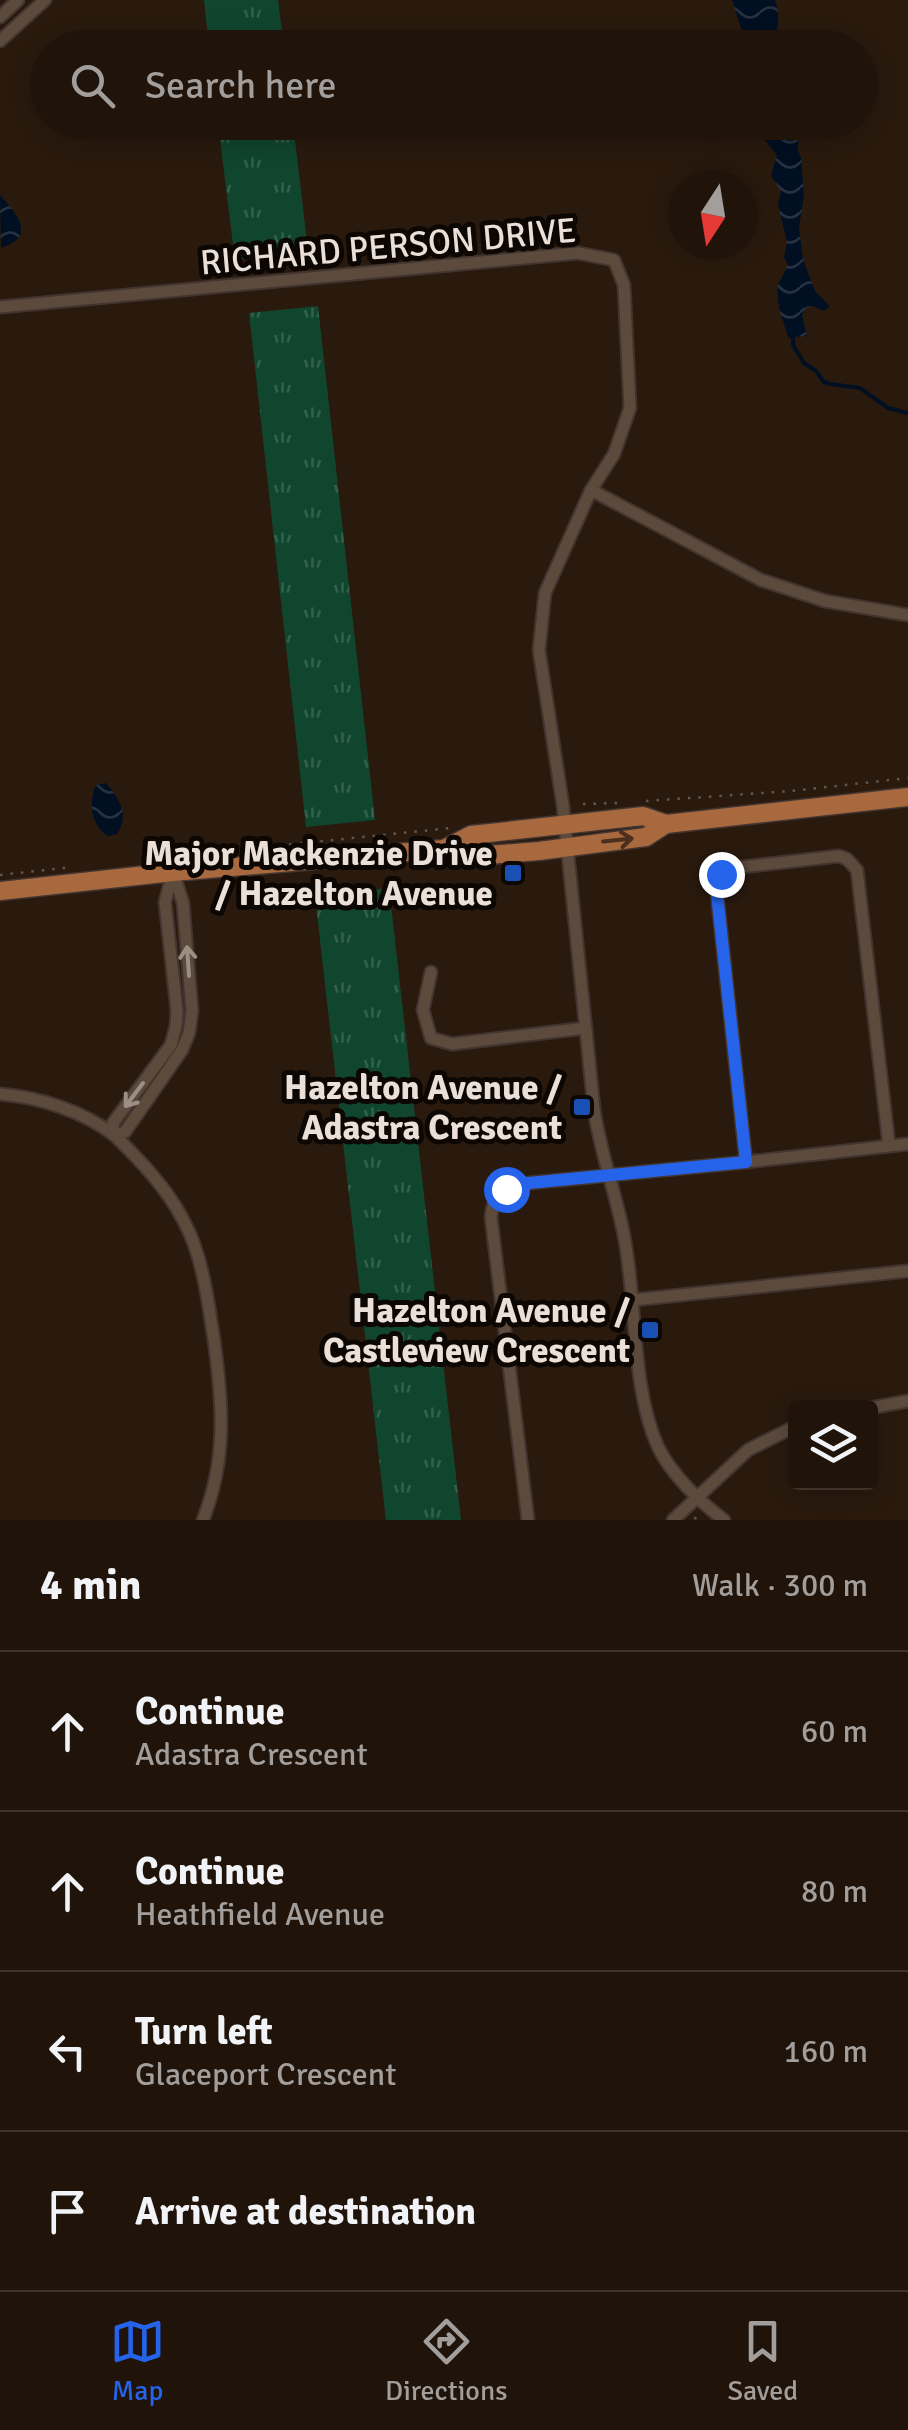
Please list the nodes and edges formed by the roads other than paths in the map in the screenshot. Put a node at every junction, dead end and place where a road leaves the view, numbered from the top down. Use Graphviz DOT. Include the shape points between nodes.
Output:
graph roads {
  1 [pos="18,0"];
  2 [pos="45,0"];
  3 [pos="0,17"];
  4 [pos="0,41"];
  5 [pos="0,307"];
  6 [pos="591,490"];
  7 [pos="908,615"];
  8 [pos="908,798"];
  9 [pos="565,824"];
  10 [pos="666,824"];
  11 [pos="566,847"];
  12 [pos="444,849"];
  13 [pos="173,872"];
  14 [pos="0,891"];
  15 [pos="431,972"];
  16 [pos="192,1011"];
  17 [pos="176,1012"];
  18 [pos="586,1028"];
  19 [pos="0,1094"];
  20 [pos="114,1134"];
  21 [pos="908,1144"];
  22 [pos="889,1146"];
  23 [pos="746,1162"];
  24 [pos="610,1174"];
  25 [pos="908,1271"];
  26 [pos="633,1300"];
  27 [pos="908,1401"];
  28 [pos="878,1407"];
  29 [pos="788,1430"];
  30 [pos="698,1497"];
  31 [pos="203,1520"];
  32 [pos="528,1520"];
  33 [pos="673,1520"];
  34 [pos="724,1520"];
  1 -- 3 [label="street"];
  2 -- 4 [label="street"];
  5 -- 6 [label="street, RICHARD PERSON DRIVE" via="578,253 614,260 624,285 630,408 614,454"];
  6 -- 7 [label="street" via="761,580 825,601"];
  6 -- 9 [label="street, RICHARD PERSON DRIVE" via="546,593 539,650"];
  8 -- 10 [label="main road"];
  9 -- 10 [label="main road" via="643,816"];
  9 -- 11 [label="street, RICHARD PERSON DRIVE"];
  9 -- 12 [label="main road" via="471,836"];
  11 -- 10 [label="main road, one-way" via="646,837"];
  11 -- 12 [label="main road" via="474,856"];
  11 -- 18 [label="street, RICHARD PERSON DRIVE"];
  12 -- 13 [label="main road"];
  13 -- 14 [label="main road"];
  16 -- 13 [label="street, one-way" via="183,900"];
  13 -- 17 [label="street" via="166,902"];
  15 -- 18 [label="street" via="424,1010 431,1038 440,1042"];
  16 -- 17 [label="street"];
  16 -- 20 [label="street" via="182,1050 125,1132"];
  17 -- 20 [label="street, one-way" via="171,1045 112,1123"];
  18 -- 24 [label="street, RICHARD PERSON DRIVE" via="596,1130"];
  19 -- 20 [label="street" via="74,1112"];
  20 -- 31 [label="street" via="183,1218 205,1282 222,1418 221,1454"];
  21 -- 22 [label="street"];
  22 -- 23 [label="street"];
  22 -- 23 [label="street" via="857,870 839,856 732,868 716,885"];
  23 -- 24 [label="street"];
  24 -- 26 [label="street, RICHARD PERSON DRIVE"];
  24 -- 32 [label="street" via="518,1184 497,1194 492,1205"];
  25 -- 26 [label="street"];
  26 -- 30 [label="street, RICHARD PERSON DRIVE" via="648,1418 658,1447"];
  27 -- 28 [label="street"];
  29 -- 30 [label="street" via="748,1450"];
  30 -- 33 [label="street"];
  30 -- 34 [label="street, RICHARD PERSON DRIVE"];
}
